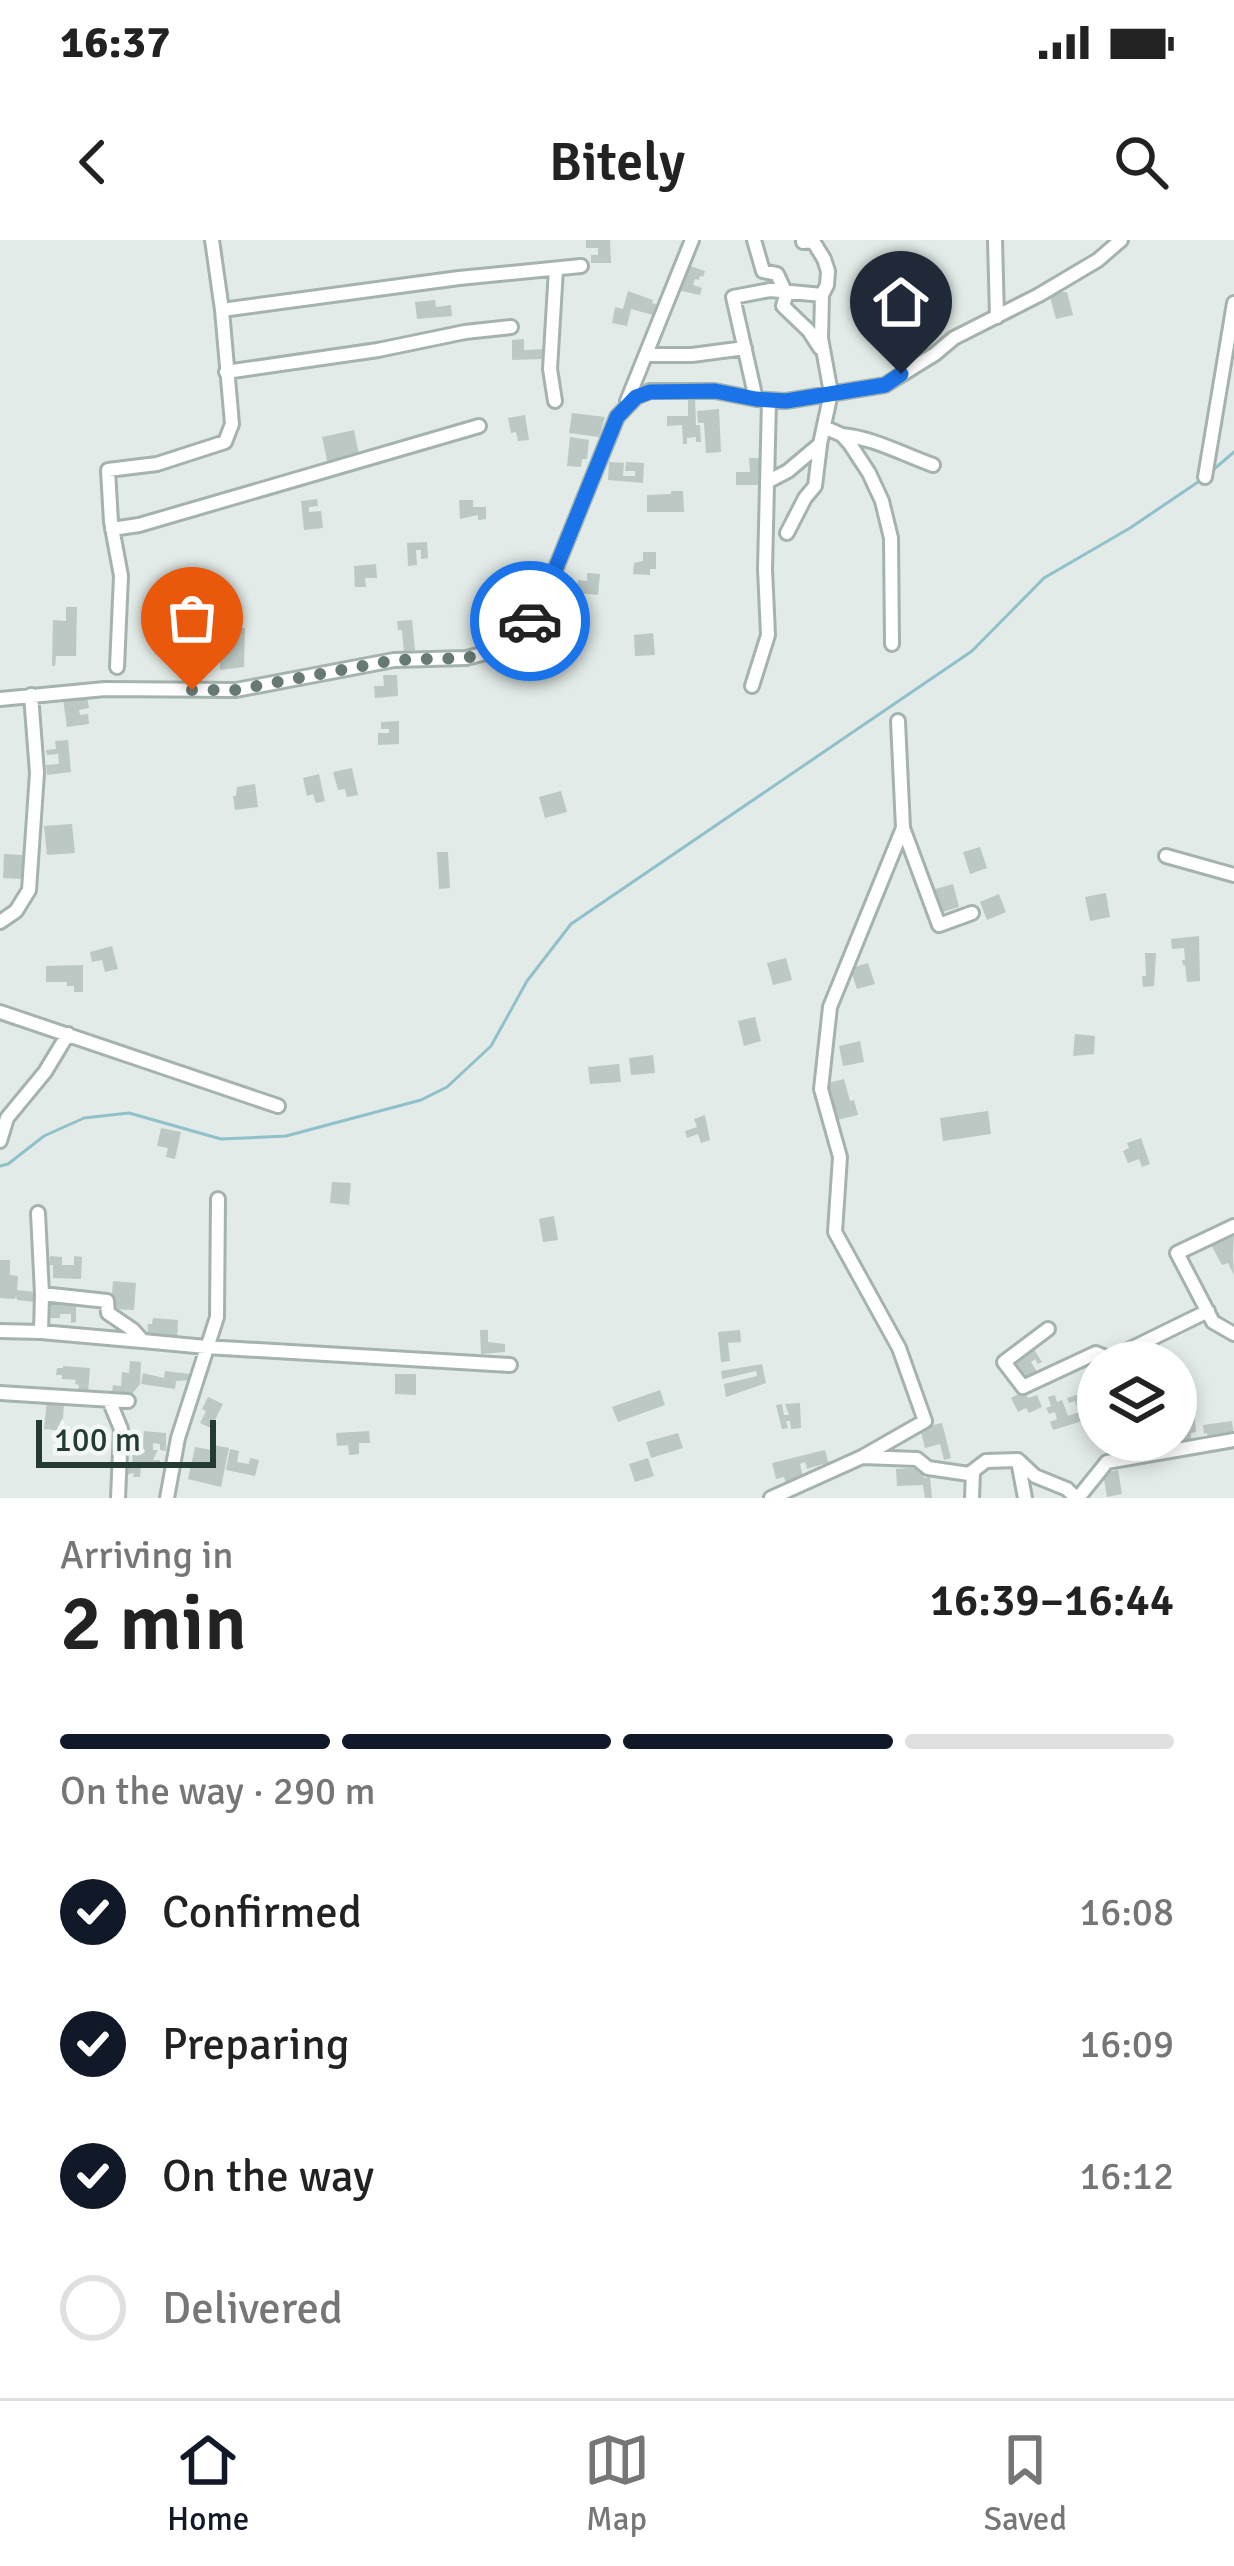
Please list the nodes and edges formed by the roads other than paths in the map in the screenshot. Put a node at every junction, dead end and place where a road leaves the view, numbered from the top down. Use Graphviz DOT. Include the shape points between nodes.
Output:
graph roads {
  1 [pos="212,240"];
  2 [pos="692,240"];
  3 [pos="754,240"];
  4 [pos="802,240"];
  5 [pos="995,240"];
  6 [pos="1121,240"];
  7 [pos="581,266"];
  8 [pos="556,269"];
  9 [pos="770,290"];
  10 [pos="787,292"];
  11 [pos="823,296"];
  12 [pos="1234,303"];
  13 [pos="222,310"];
  14 [pos="997,317"];
  15 [pos="511,328"];
  16 [pos="745,348"];
  17 [pos="822,352"];
  18 [pos="647,355"];
  19 [pos="226,373"];
  20 [pos="831,394"];
  21 [pos="762,400"];
  22 [pos="555,401"];
  23 [pos="625,408"];
  24 [pos="479,426"];
  25 [pos="824,427"];
  26 [pos="842,435"];
  27 [pos="820,444"];
  28 [pos="933,465"];
  29 [pos="1204,477"];
  30 [pos="767,482"];
  31 [pos="112,529"];
  32 [pos="788,532"];
  33 [pos="892,644"];
  34 [pos="117,667"];
  35 [pos="752,686"];
  36 [pos="31,695"];
  37 [pos="0,699"];
  38 [pos="898,721"];
  39 [pos="903,828"];
  40 [pos="1166,856"];
  41 [pos="1234,875"];
  42 [pos="971,913"];
  43 [pos="0,922"];
  44 [pos="0,1012"];
  45 [pos="68,1034"];
  46 [pos="278,1106"];
  47 [pos="0,1141"];
  48 [pos="218,1199"];
  49 [pos="38,1213"];
  50 [pos="1234,1226"];
  51 [pos="42,1294"];
  52 [pos="1208,1311"];
  53 [pos="1048,1329"];
  54 [pos="0,1331"];
  55 [pos="41,1332"];
  56 [pos="1234,1334"];
  57 [pos="142,1341"];
  58 [pos="1150,1341"];
  59 [pos="206,1347"];
  60 [pos="1077,1362"];
  61 [pos="510,1365"];
  62 [pos="0,1394"];
  63 [pos="109,1400"];
  64 [pos="128,1401"];
  65 [pos="1234,1440"];
  66 [pos="1197,1447"];
  67 [pos="862,1457"];
  68 [pos="1018,1460"];
  69 [pos="1114,1461"];
  70 [pos="973,1472"];
  71 [pos="118,1498"];
  72 [pos="167,1498"];
  73 [pos="771,1498"];
  74 [pos="972,1498"];
  75 [pos="1025,1498"];
  76 [pos="1077,1498"];
  1 -- 13 [label="street"];
  2 -- 18 [label="street"];
  3 -- 9 [label="street" via="763,271 777,274 783,287"];
  4 -- 11 [label="street" via="813,241 824,259"];
  5 -- 14 [label="street"];
  6 -- 14 [label="street"];
  7 -- 8 [label="street"];
  8 -- 13 [label="street"];
  8 -- 22 [label="street"];
  9 -- 10 [label="street"];
  9 -- 16 [label="street" via="734,298"];
  10 -- 11 [label="street"];
  10 -- 17 [label="street" via="783,306"];
  11 -- 17 [label="street"];
  12 -- 29 [label="street"];
  13 -- 19 [label="street"];
  14 -- 20 [label="street" via="885,385"];
  15 -- 19 [label="street"];
  16 -- 18 [label="street"];
  16 -- 21 [label="street"];
  17 -- 20 [label="street"];
  18 -- 23 [label="street"];
  19 -- 31 [label="street" via="232,424 225,442 108,470"];
  20 -- 21 [label="street"];
  20 -- 25 [label="street"];
  21 -- 23 [label="street" via="650,392"];
  21 -- 30 [label="street"];
  23 -- 36 [label="street" via="547,590 512,643 498,650 236,690"];
  24 -- 31 [label="street"];
  25 -- 26 [label="street"];
  25 -- 27 [label="street"];
  26 -- 28 [label="street" via="868,437"];
  26 -- 33 [label="street" via="869,473 891,538"];
  27 -- 30 [label="street"];
  27 -- 32 [label="street" via="815,486"];
  30 -- 35 [label="street" via="767,635"];
  31 -- 34 [label="street" via="122,576"];
  36 -- 37 [label="street"];
  36 -- 43 [label="street" via="37,773 29,890"];
  38 -- 39 [label="street"];
  39 -- 42 [label="street" via="939,925"];
  39 -- 67 [label="street" via="830,1007 821,1089 840,1157 835,1232 899,1348 926,1421"];
  40 -- 41 [label="street"];
  44 -- 45 [label="street"];
  45 -- 46 [label="street"];
  45 -- 47 [label="street" via="7,1118"];
  48 -- 59 [label="street" via="217,1317"];
  49 -- 51 [label="street"];
  50 -- 52 [label="street" via="1177,1252"];
  51 -- 55 [label="street"];
  51 -- 57 [label="street" via="107,1301 108,1313"];
  52 -- 56 [label="street"];
  52 -- 58 [label="street"];
  53 -- 60 [label="street" via="1004,1362 1023,1387"];
  54 -- 55 [label="street"];
  55 -- 57 [label="street"];
  57 -- 59 [label="street"];
  59 -- 61 [label="street"];
  59 -- 72 [label="street"];
  62 -- 63 [label="street"];
  63 -- 64 [label="street"];
  63 -- 71 [label="street" via="122,1429"];
  65 -- 66 [label="street"];
  67 -- 70 [label="street"];
  67 -- 73 [label="street"];
  68 -- 70 [label="street" via="986,1462"];
  68 -- 75 [label="street"];
  68 -- 76 [label="street"];
  69 -- 76 [label="street"];
  70 -- 74 [label="street"];
}
